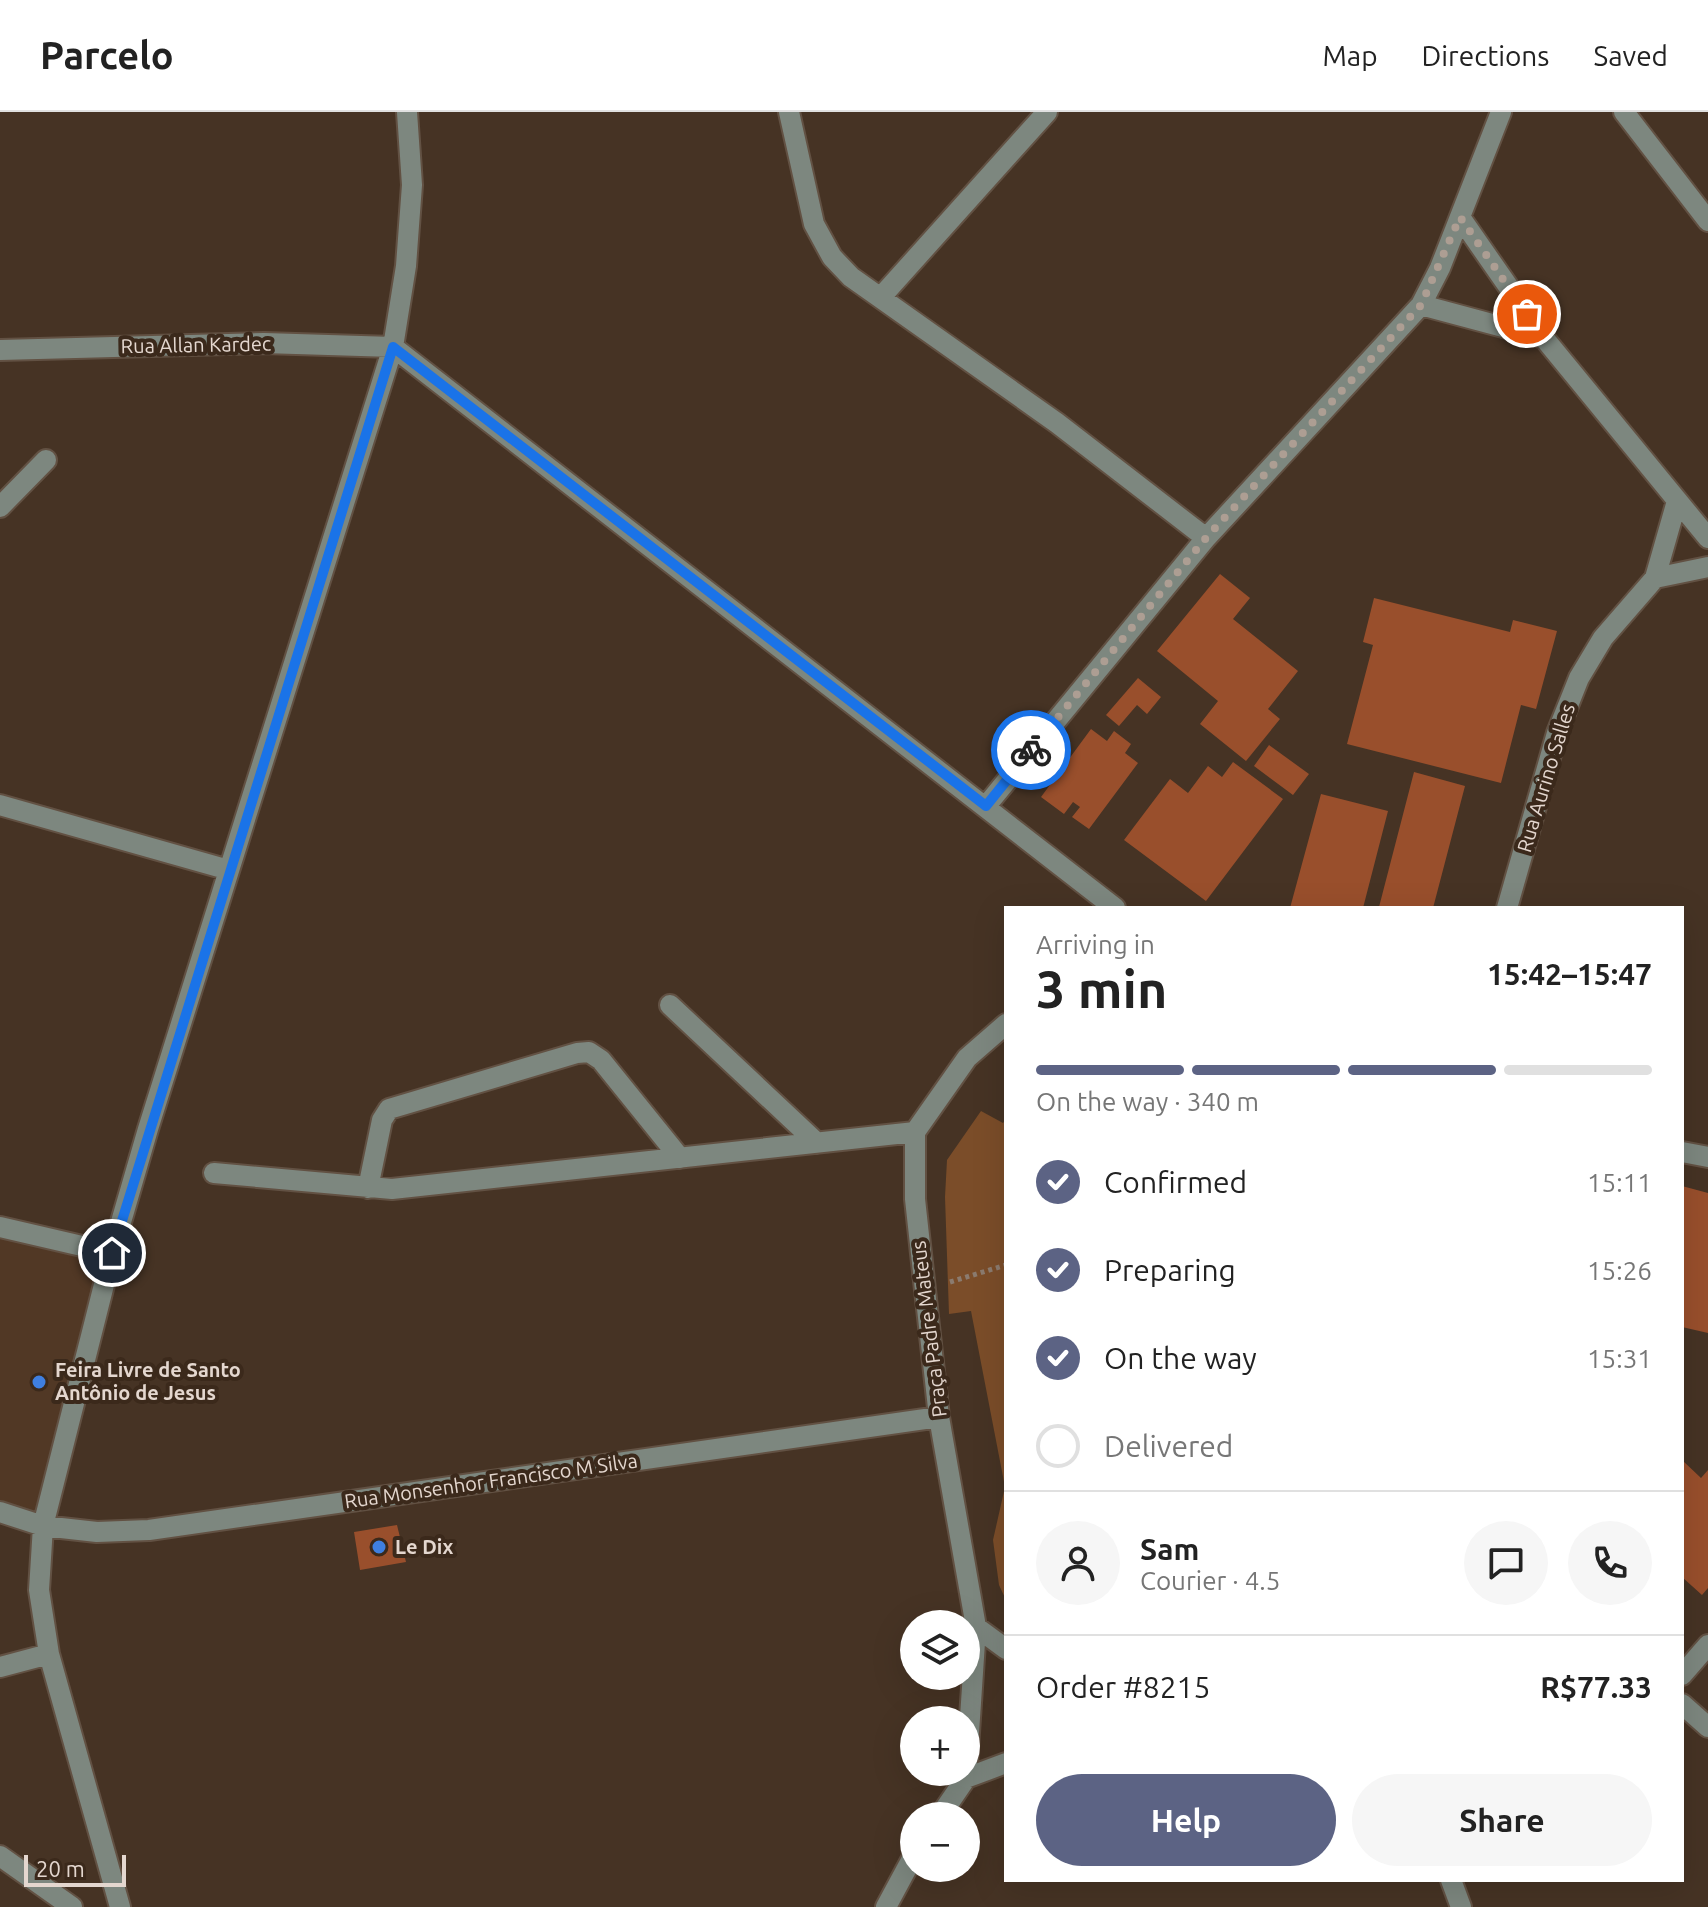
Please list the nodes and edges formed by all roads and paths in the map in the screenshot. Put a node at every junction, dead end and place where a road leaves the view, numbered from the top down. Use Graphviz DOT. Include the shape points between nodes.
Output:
graph roads {
  1 [pos="407,112"];
  2 [pos="789,112"];
  3 [pos="1047,112"];
  4 [pos="1501,112"];
  5 [pos="1624,112"];
  6 [pos="1460,217"];
  7 [pos="1708,221"];
  8 [pos="881,297"];
  9 [pos="1421,305"];
  10 [pos="1544,338"];
  11 [pos="393,347"];
  12 [pos="0,350"];
  13 [pos="46,460"];
  14 [pos="1677,501"];
  15 [pos="0,507"];
  16 [pos="1206,538"];
  17 [pos="1708,538"];
  18 [pos="1708,567"];
  19 [pos="1655,578"];
  20 [pos="0,805"];
  21 [pos="986,806"];
  22 [pos="229,870"];
  23 [pos="1112,906"];
  24 [pos="1508,906"];
  25 [pos="670,1005"];
  26 [pos="1004,1026"];
  27 [pos="915,1132"];
  28 [pos="817,1143"];
  29 [pos="1684,1152"];
  30 [pos="1708,1157"];
  31 [pos="680,1158"];
  32 [pos="214,1173"];
  33 [pos="368,1188"];
  34 [pos="0,1227"];
  35 [pos="112,1253"];
  36 [pos="1004,1266"];
  37 [pos="948,1283"];
  38 [pos="939,1417"];
  39 [pos="0,1512"];
  40 [pos="43,1526"];
  41 [pos="973,1610"];
  42 [pos="980,1630"];
  43 [pos="1708,1645"];
  44 [pos="1004,1648"];
  45 [pos="49,1654"];
  46 [pos="0,1667"];
  47 [pos="1684,1673"];
  48 [pos="1684,1706"];
  49 [pos="1708,1727"];
  50 [pos="1004,1764"];
  51 [pos="980,1773"];
  52 [pos="2,1852"];
  53 [pos="900,1881"];
  54 [pos="1452,1882"];
  55 [pos="72,1907"];
  56 [pos="120,1907"];
  57 [pos="886,1907"];
  58 [pos="1461,1907"];
  1 -- 11 [label="street" via="412,185"];
  2 -- 8 [label="street" via="814,224 832,257"];
  3 -- 8 [label="street"];
  4 -- 6 [label="street"];
  5 -- 7 [label="street"];
  6 -- 9 [label="street"];
  6 -- 10 [label="street"];
  8 -- 16 [label="street"];
  9 -- 10 [label="street"];
  9 -- 16 [label="street"];
  10 -- 14 [label="street"];
  11 -- 12 [label="street, Rua Allan Kardec" via="264,343"];
  11 -- 21 [label="street"];
  11 -- 22 [label="street"];
  13 -- 15 [label="street"];
  14 -- 17 [label="street"];
  14 -- 19 [label="street, Rua Aurino Salles"];
  16 -- 21 [label="street"];
  18 -- 19 [label="street"];
  19 -- 24 [label="street, Rua Aurino Salles" via="1603,638 1579,678 1557,733"];
  20 -- 22 [label="street"];
  21 -- 23 [label="street"];
  22 -- 35 [label="street"];
  25 -- 28 [label="street"];
  26 -- 27 [label="street" via="967,1058"];
  27 -- 28 [label="street"];
  27 -- 38 [label="street, Praça Padre Mateus" via="915,1199"];
  28 -- 31 [label="street"];
  29 -- 30 [label="street"];
  31 -- 33 [label="street"];
  31 -- 33 [label="street" via="601,1060 589,1052 577,1053 389,1109"];
  32 -- 33 [label="street"];
  34 -- 35 [label="street"];
  35 -- 40 [label="street"];
  36 -- 37 [label="path"];
  38 -- 40 [label="street, Rua Monsenhor Francisco M Silva" via="149,1530"];
  38 -- 41 [label="street, Praça Padre Mateus"];
  39 -- 40 [label="street, Rua Monsenhor Francisco M Silva"];
  40 -- 45 [label="street" via="39,1590"];
  42 -- 44 [label="street"];
  43 -- 47 [label="street"];
  45 -- 46 [label="street"];
  45 -- 56 [label="street"];
  48 -- 49 [label="street"];
  50 -- 51 [label="street"];
  52 -- 55 [label="street"];
  53 -- 57 [label="street"];
  54 -- 58 [label="street"];
}
